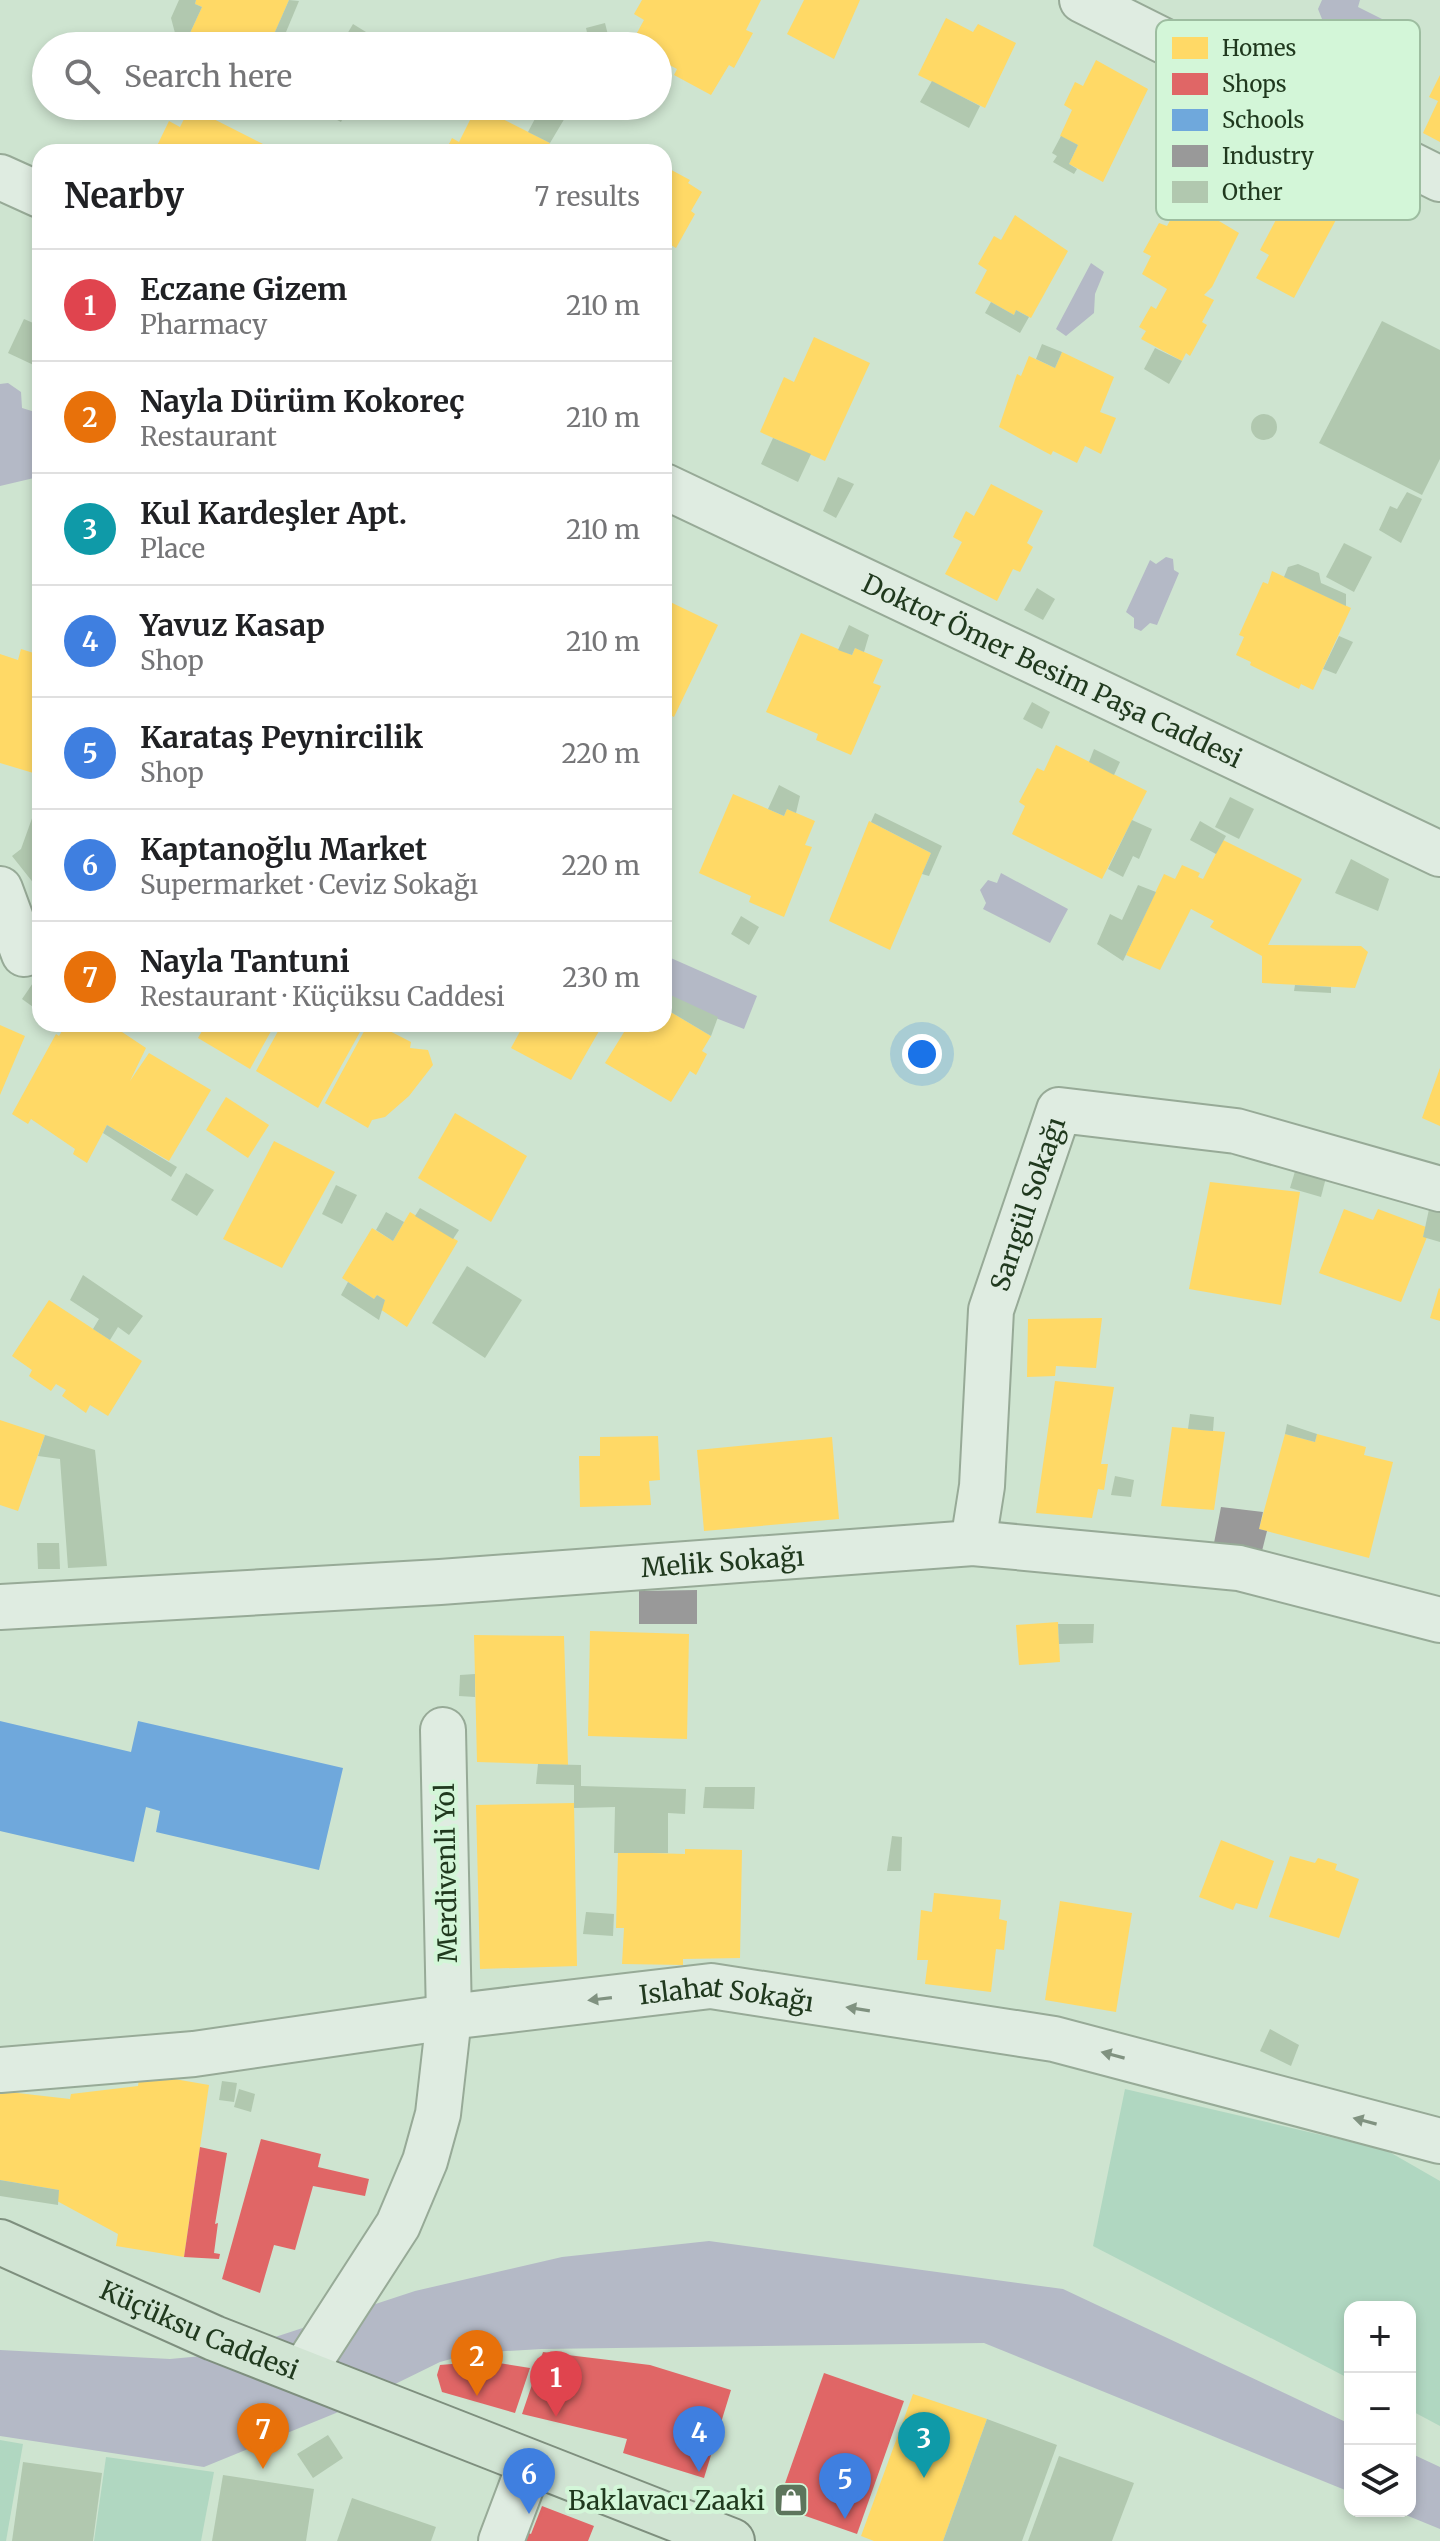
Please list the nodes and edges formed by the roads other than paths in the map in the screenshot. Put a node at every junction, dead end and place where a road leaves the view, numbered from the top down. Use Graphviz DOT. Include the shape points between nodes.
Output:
graph roads {
  1 [pos="1082,0"];
  2 [pos="1156,37"];
  3 [pos="1420,169"];
  4 [pos="0,177"];
  5 [pos="1440,179"];
  6 [pos="32,191"];
  7 [pos="672,490"];
  8 [pos="1440,854"];
  9 [pos="0,889"];
  10 [pos="24,954"];
  11 [pos="1440,1189"];
  12 [pos="973,1543"];
  13 [pos="0,1607"];
  14 [pos="1440,1620"];
  15 [pos="443,1730"];
  16 [pos="449,2017"];
  17 [pos="0,2070"];
  18 [pos="1440,2141"];
  19 [pos="0,2242"];
  20 [pos="303,2372"];
  21 [pos="530,2464"];
  22 [pos="501,2541"];
  23 [pos="732,2541"];
  1 -- 2 [label="street"];
  3 -- 5 [label="street"];
  4 -- 6 [label="street"];
  7 -- 8 [label="street, Doktor Ömer Besim Paşa Caddesi"];
  9 -- 10 [label="street"];
  11 -- 12 [label="street, Sarıgül Sokağı" via="1236,1131 1059,1110 991,1310 982,1486"];
  12 -- 13 [label="street, Melik Sokağı"];
  12 -- 14 [label="street, Melik Sokağı" via="1239,1568"];
  15 -- 16 [label="street, Merdivenli Yol"];
  16 -- 17 [label="street, Islahat Sokağı" via="194,2054"];
  18 -- 16 [label="street, Islahat Sokağı, one-way" via="1054,2039 711,1986"];
  16 -- 20 [label="street, Merdivenli Yol" via="438,2114 413,2194"];
  19 -- 20 [label="main road, Küçüksu Caddesi"];
  20 -- 21 [label="main road, Küçüksu Caddesi"];
  21 -- 22 [label="street"];
  21 -- 23 [label="main road, Küçüksu Caddesi"];
}
